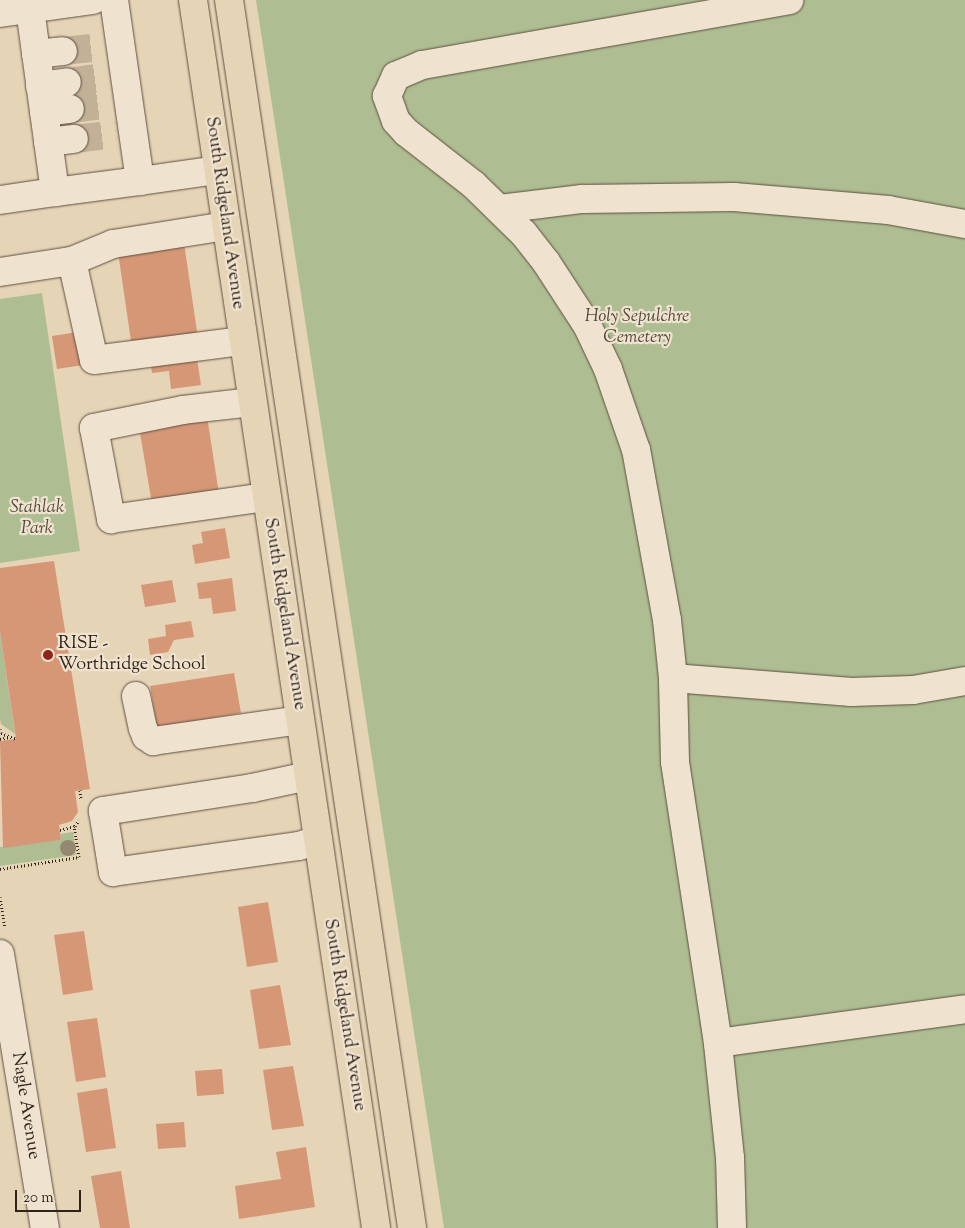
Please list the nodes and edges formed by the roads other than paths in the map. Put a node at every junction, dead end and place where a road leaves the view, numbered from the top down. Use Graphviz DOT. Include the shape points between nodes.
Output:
graph roads {
  1 [pos="94,0"];
  2 [pos="114,0"];
  3 [pos="192,0"];
  4 [pos="229,0"];
  5 [pos="789,0"];
  6 [pos="30,9"];
  7 [pos="0,13"];
  8 [pos="63,51"];
  9 [pos="36,54"];
  10 [pos="67,82"];
  11 [pos="40,86"];
  12 [pos="70,109"];
  13 [pos="44,112"];
  14 [pos="74,139"];
  15 [pos="48,142"];
  16 [pos="217,170"];
  17 [pos="140,181"];
  18 [pos="55,192"];
  19 [pos="0,200"];
  20 [pos="500,209"];
  21 [pos="965,224"];
  22 [pos="226,226"];
  23 [pos="72,261"];
  24 [pos="0,272"];
  25 [pos="243,341"];
  26 [pos="252,402"];
  27 [pos="266,497"];
  28 [pos="673,678"];
  29 [pos="965,681"];
  30 [pos="136,696"];
  31 [pos="300,720"];
  32 [pos="308,776"];
  33 [pos="318,840"];
  34 [pos="0,954"];
  35 [pos="965,1009"];
  36 [pos="718,1042"];
  37 [pos="733,1226"];
  38 [pos="45,1228"];
  39 [pos="376,1228"];
  40 [pos="412,1228"];
  1 -- 6 [label="street"];
  2 -- 17 [label="street" via="109,46 124,133"];
  3 -- 16 [label="main road, South Ridgeland Avenue"];
  4 -- 40 [label="main road, South Ridgeland Avenue"];
  5 -- 20 [label="street" via="422,65 396,76 387,96 396,121"];
  6 -- 7 [label="street"];
  6 -- 9 [label="street"];
  8 -- 9 [label="street"];
  9 -- 11 [label="street"];
  10 -- 11 [label="street"];
  11 -- 13 [label="street"];
  12 -- 13 [label="street"];
  13 -- 15 [label="street"];
  14 -- 15 [label="street"];
  15 -- 18 [label="street"];
  16 -- 17 [label="street"];
  16 -- 22 [label="main road, South Ridgeland Avenue"];
  17 -- 18 [label="street"];
  18 -- 19 [label="street"];
  20 -- 21 [label="street" via="582,199 734,197 870,208"];
  20 -- 28 [label="street" via="523,233 566,291 587,325 623,407 646,491"];
  22 -- 23 [label="street" via="113,244"];
  22 -- 25 [label="main road, South Ridgeland Avenue"];
  23 -- 24 [label="street"];
  23 -- 25 [label="street" via="94,360"];
  25 -- 26 [label="main road, South Ridgeland Avenue"];
  26 -- 27 [label="main road, South Ridgeland Avenue"];
  26 -- 27 [label="street" via="183,410 94,428 111,519"];
  27 -- 31 [label="main road, South Ridgeland Avenue"];
  28 -- 29 [label="street" via="851,692 913,690"];
  28 -- 36 [label="street" via="675,762"];
  30 -- 31 [label="street" via="146,736 153,741"];
  31 -- 32 [label="main road, South Ridgeland Avenue"];
  32 -- 33 [label="main road, South Ridgeland Avenue"];
  32 -- 33 [label="street" via="103,811 113,872 299,846"];
  33 -- 39 [label="main road, South Ridgeland Avenue"];
  34 -- 38 [label="street, Nagle Avenue"];
  35 -- 36 [label="street"];
  36 -- 37 [label="street" via="730,1158"];
}
